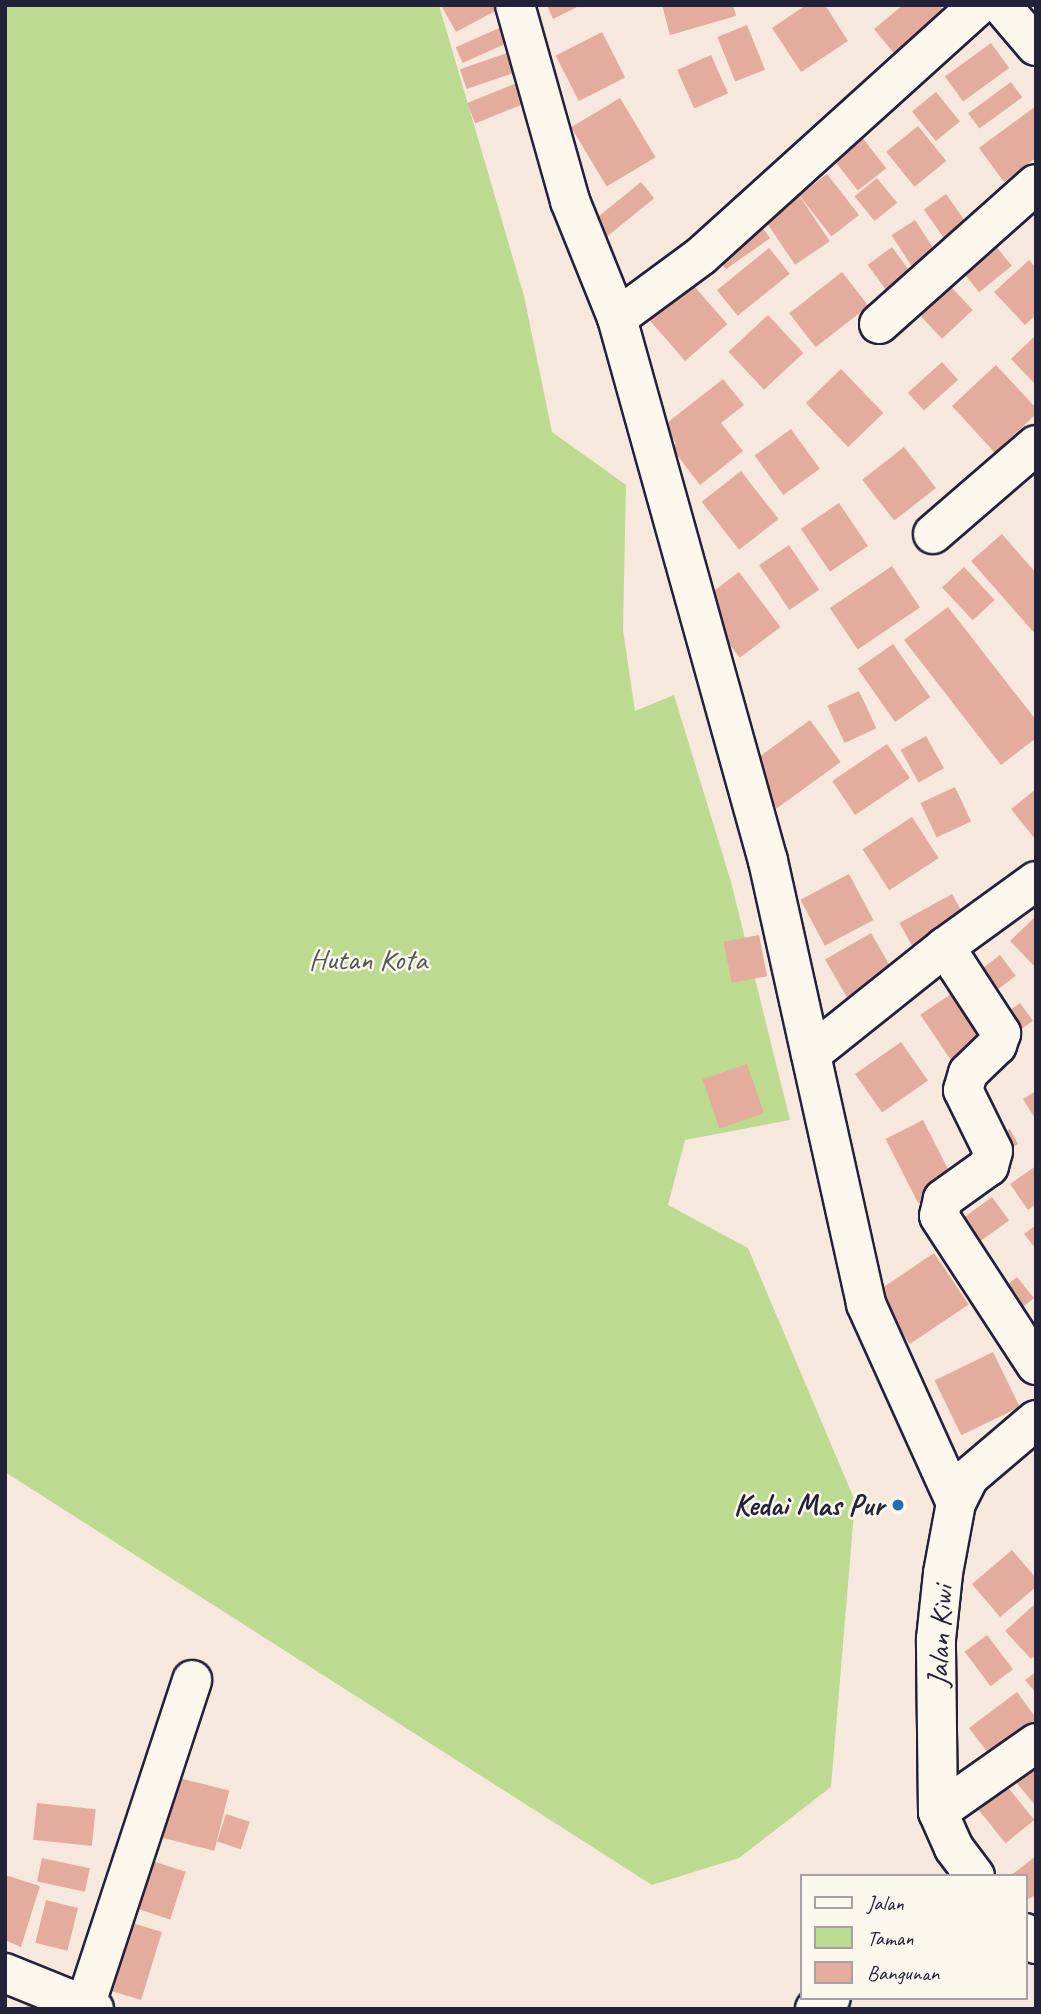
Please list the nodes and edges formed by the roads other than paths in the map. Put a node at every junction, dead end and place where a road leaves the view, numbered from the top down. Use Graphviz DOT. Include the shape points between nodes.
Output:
graph roads {
  1 [pos="515,5"];
  2 [pos="979,5"];
  3 [pos="1001,5"];
  4 [pos="1036,46"];
  5 [pos="1036,184"];
  6 [pos="617,318"];
  7 [pos="879,324"];
  8 [pos="1036,445"];
  9 [pos="933,534"];
  10 [pos="1036,881"];
  11 [pos="945,947"];
  12 [pos="811,1054"];
  13 [pos="1036,1366"];
  14 [pos="1036,1420"];
  15 [pos="956,1503"];
  16 [pos="192,1680"];
  17 [pos="1036,1743"];
  18 [pos="938,1812"];
  19 [pos="974,1874"];
  20 [pos="5,1973"];
  21 [pos="90,2006"];
  1 -- 6 [label="street" via="570,201"];
  2 -- 6 [label="street" via="701,256"];
  3 -- 4 [label="street"];
  5 -- 7 [label="street"];
  6 -- 12 [label="street" via="768,861"];
  8 -- 9 [label="street"];
  10 -- 11 [label="street"];
  11 -- 12 [label="street"];
  11 -- 13 [label="street" via="1001,1032 997,1045 968,1073 963,1090 993,1151 989,1166 943,1199 939,1216"];
  12 -- 15 [label="street" via="866,1304"];
  14 -- 15 [label="street, Jalan Kiwi" via="969,1477"];
  15 -- 18 [label="street, Jalan Kiwi" via="936,1639"];
  16 -- 21 [label="street"];
  17 -- 18 [label="street"];
  18 -- 19 [label="street, Jalan Kiwi" via="954,1848"];
  20 -- 21 [label="street"];
}
